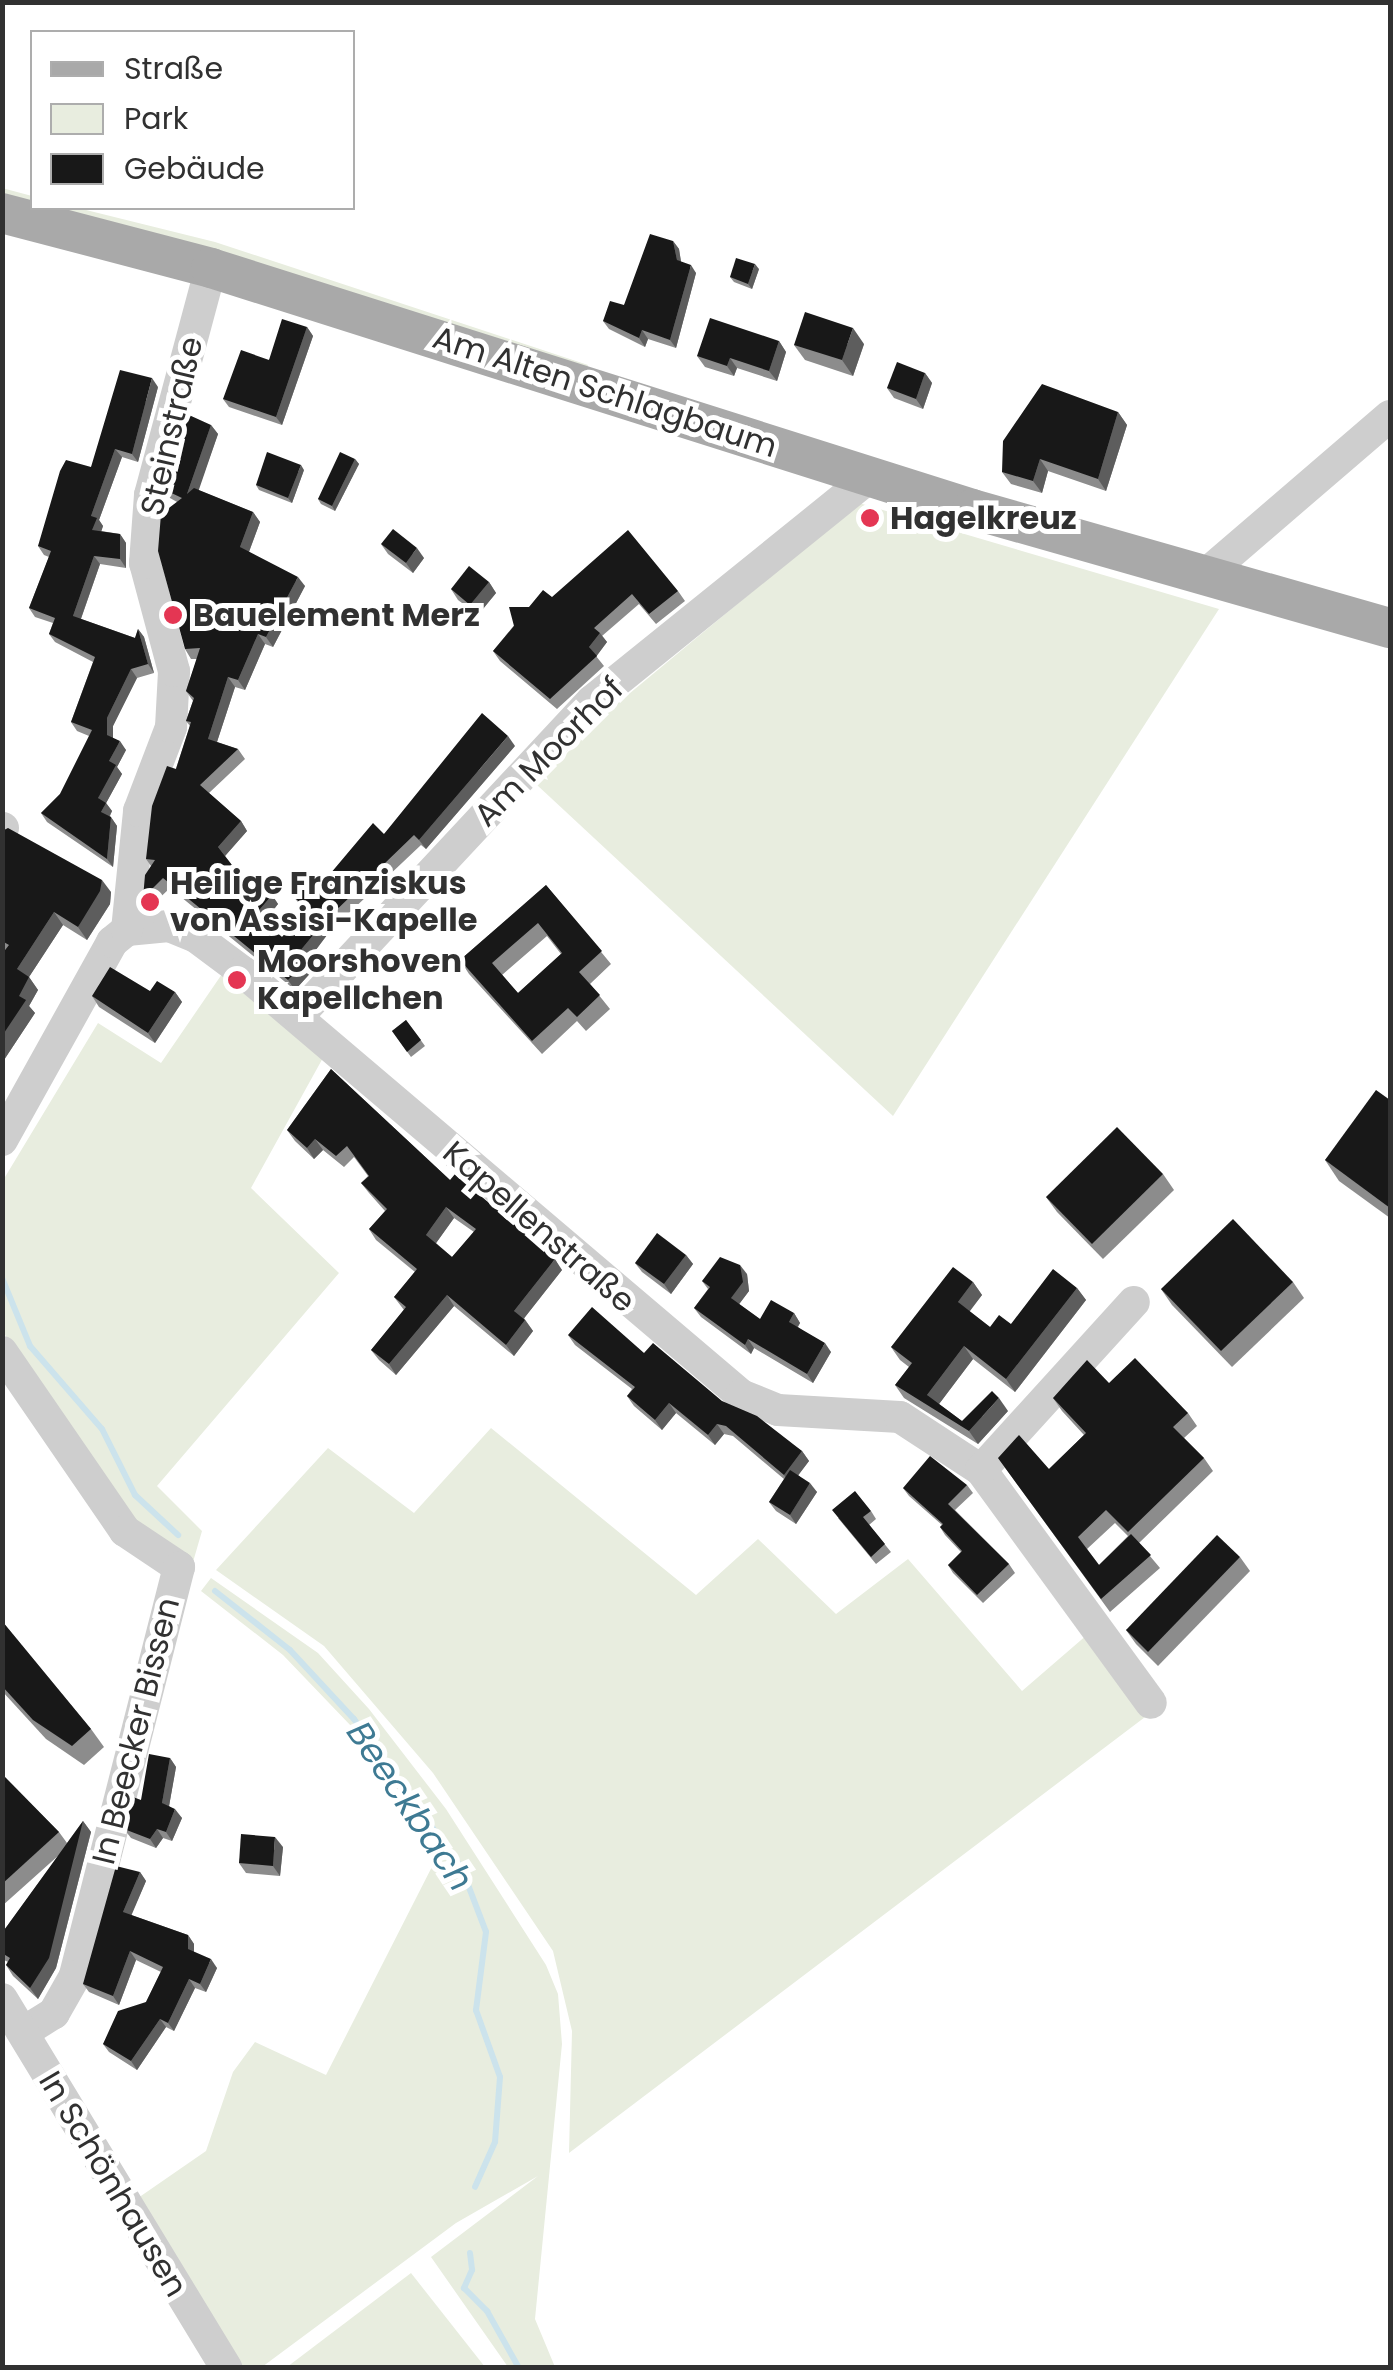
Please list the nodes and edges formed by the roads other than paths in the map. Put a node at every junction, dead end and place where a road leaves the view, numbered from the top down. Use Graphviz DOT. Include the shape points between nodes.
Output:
graph roads {
  1 [pos="2,213"];
  2 [pos="210,268"];
  3 [pos="1390,416"];
  4 [pos="870,477"];
  5 [pos="1221,580"];
  6 [pos="1390,628"];
  7 [pos="126,930"];
  8 [pos="299,1015"];
  9 [pos="2,1140"];
  10 [pos="1134,1302"];
  11 [pos="2,1352"];
  12 [pos="981,1470"];
  13 [pos="1151,1704"];
  14 [pos="2,1999"];
  15 [pos="23,2032"];
  16 [pos="226,2368"];
  1 -- 2 [label="main road, Am Alten Schlagbaum"];
  2 -- 4 [label="main road, Am Alten Schlagbaum"];
  2 -- 7 [label="street, Steinstraße" via="150,495 145,562 174,671 170,727 139,812"];
  3 -- 5 [label="street"];
  4 -- 5 [label="main road, Am Alten Schlagbaum"];
  4 -- 8 [label="street, Am Moorhof" via="592,701"];
  5 -- 6 [label="main road, Am Alten Schlagbaum"];
  7 -- 8 [label="street, Kapellenstraße" via="169,926 196,937"];
  7 -- 9 [label="street" via="112,942"];
  8 -- 12 [label="street, Kapellenstraße" via="452,1154 527,1209 741,1395 778,1410 900,1418"];
  10 -- 12 [label="street"];
  11 -- 15 [label="street, In Beecker Bissen" via="125,1532 179,1567 76,1976 54,2013"];
  12 -- 13 [label="street, Kapellenstraße"];
  14 -- 15 [label="street, In Schönhausen"];
  15 -- 16 [label="street, In Schönhausen"];
}
